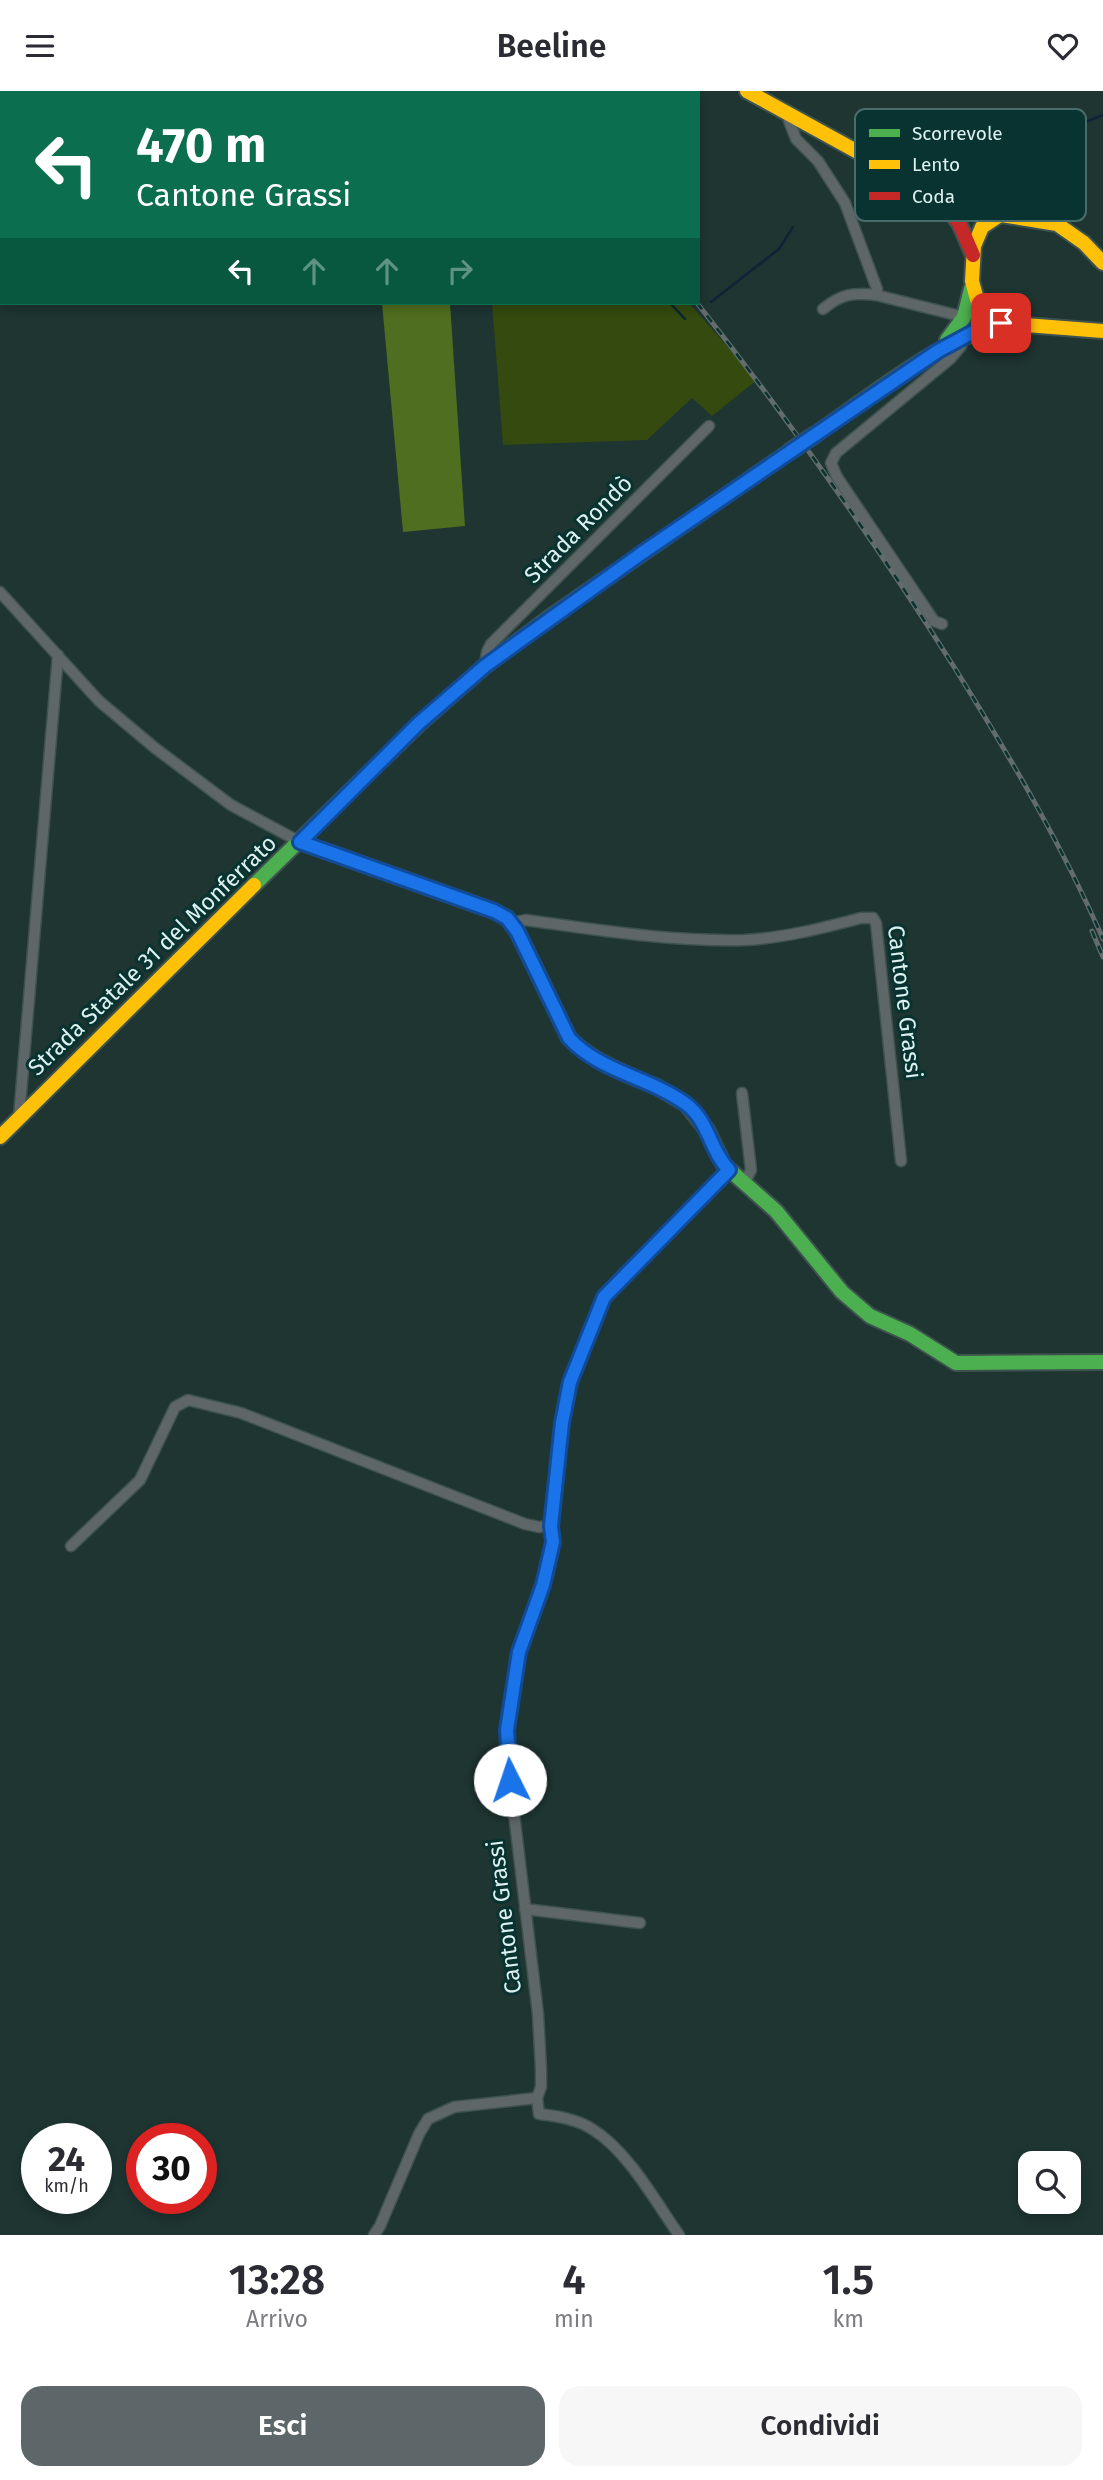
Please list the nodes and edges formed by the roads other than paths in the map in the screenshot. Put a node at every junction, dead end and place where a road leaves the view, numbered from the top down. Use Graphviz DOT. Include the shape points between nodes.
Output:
graph roads {
  1 [pos="747,91"];
  2 [pos="790,117"];
  3 [pos="855,151"];
  4 [pos="957,221"];
  5 [pos="988,221"];
  6 [pos="1044,221"];
  7 [pos="973,257"];
  8 [pos="1103,263"];
  9 [pos="972,283"];
  10 [pos="876,295"];
  11 [pos="824,309"];
  12 [pos="1001,323"];
  13 [pos="963,325"];
  14 [pos="1099,329"];
  15 [pos="709,426"];
  16 [pos="0,592"];
  17 [pos="942,624"];
  18 [pos="58,655"];
  19 [pos="485,666"];
  20 [pos="300,842"];
  21 [pos="511,923"];
  22 [pos="743,1093"];
  23 [pos="19,1117"];
  24 [pos="0,1137"];
  25 [pos="901,1161"];
  26 [pos="729,1170"];
  27 [pos="745,1182"];
  28 [pos="1103,1362"];
  29 [pos="551,1526"];
  30 [pos="71,1546"];
  31 [pos="525,1909"];
  32 [pos="640,1923"];
  33 [pos="537,2098"];
  34 [pos="374,2235"];
  35 [pos="679,2235"];
  1 -- 2 [label="main road"];
  2 -- 3 [label="main road"];
  2 -- 10 [label="street" via="796,139 818,161 845,203"];
  4 -- 7 [label="main road"];
  5 -- 7 [label="main road" via="976,238"];
  6 -- 8 [label="main road" via="1057,224 1084,243"];
  7 -- 9 [label="main road"];
  9 -- 12 [label="main road" via="982,310"];
  9 -- 13 [label="main road, Strada Statale 31 del Monferrato"];
  10 -- 11 [label="street" via="846,294"];
  10 -- 13 [label="street"];
  12 -- 13 [label="main road, Strada Statale 31 del Monferrato"];
  12 -- 14 [label="main road"];
  13 -- 17 [label="street" via="961,346 950,359 835,453 831,463 934,621"];
  13 -- 19 [label="main road, Strada Statale 31 del Monferrato, bridge" via="938,351"];
  15 -- 19 [label="street, Strada Rondò" via="491,644"];
  16 -- 18 [label="street"];
  18 -- 20 [label="street" via="99,701 155,748 232,805"];
  18 -- 23 [label="street"];
  19 -- 20 [label="main road, Strada Statale 31 del Monferrato" via="418,724"];
  20 -- 21 [label="main road, Cantone Grassi" via="494,911"];
  20 -- 23 [label="main road, Strada Statale 31 del Monferrato"];
  21 -- 25 [label="street, Cantone Grassi" via="526,920 670,938 746,940 873,918"];
  21 -- 26 [label="main road" via="569,1038 602,1063 686,1104 701,1120"];
  22 -- 27 [label="street" via="751,1170"];
  23 -- 24 [label="main road, Strada Statale 31 del Monferrato"];
  26 -- 27 [label="main road"];
  26 -- 29 [label="street, Cantone Grassi" via="604,1297 570,1382"];
  27 -- 28 [label="main road" via="855,1306 948,1360 966,1365"];
  29 -- 30 [label="street" via="524,1524 242,1413 188,1400 175,1407 139,1480"];
  29 -- 31 [label="street, Cantone Grassi" via="553,1542 519,1652 507,1730"];
  31 -- 32 [label="street"];
  31 -- 33 [label="street, Cantone Grassi" via="538,2014 541,2088"];
  33 -- 34 [label="street" via="454,2107 428,2119"];
  33 -- 35 [label="street" via="539,2114 577,2122 608,2141"];
}
